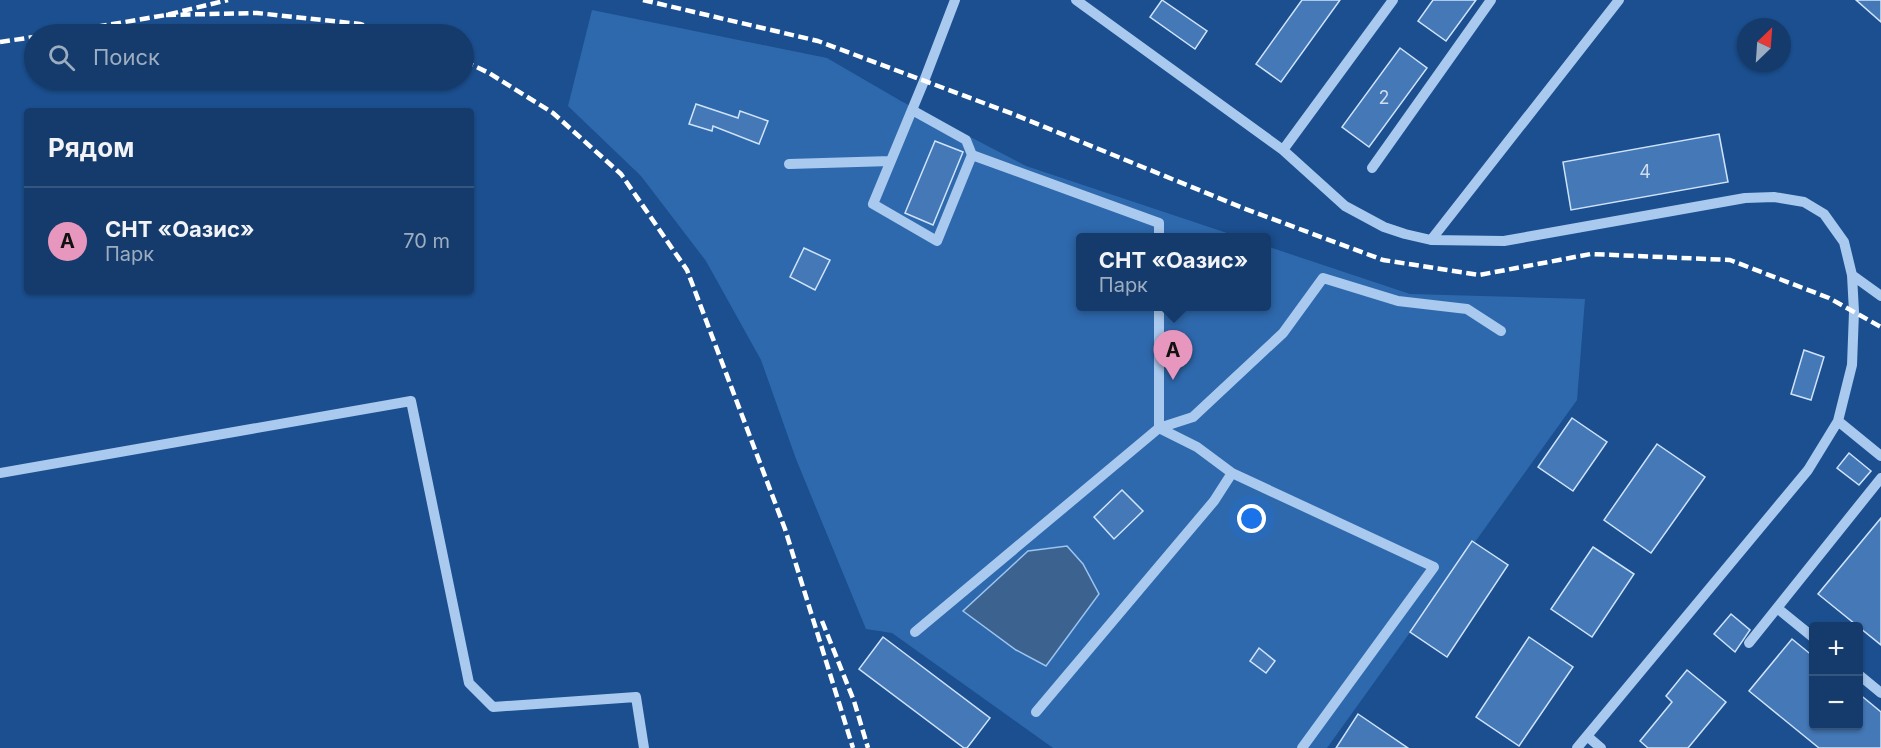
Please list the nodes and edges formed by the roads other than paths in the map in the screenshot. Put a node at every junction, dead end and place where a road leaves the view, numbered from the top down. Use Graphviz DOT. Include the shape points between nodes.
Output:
graph roads {
  1 [pos="955,0"];
  2 [pos="1076,0"];
  3 [pos="1393,0"];
  4 [pos="1491,0"];
  5 [pos="1619,0"];
  6 [pos="912,110"];
  7 [pos="1283,150"];
  8 [pos="972,155"];
  9 [pos="891,161"];
  10 [pos="789,164"];
  11 [pos="1372,168"];
  12 [pos="1159,233"];
  13 [pos="1431,240"];
  14 [pos="1852,274"];
  15 [pos="1881,296"];
  16 [pos="1159,311"];
  17 [pos="1501,331"];
  18 [pos="1838,421"];
  19 [pos="1159,428"];
  20 [pos="1881,456"];
  21 [pos="0,473"];
  22 [pos="1232,473"];
  23 [pos="1881,478"];
  24 [pos="1777,608"];
  25 [pos="915,632"];
  26 [pos="1809,634"];
  27 [pos="1749,643"];
  28 [pos="1860,676"];
  29 [pos="1881,693"];
  30 [pos="1036,712"];
  31 [pos="1587,736"];
  32 [pos="644,748"];
  33 [pos="1302,748"];
  34 [pos="1577,748"];
  35 [pos="1601,748"];
  1 -- 6 [label="street"];
  2 -- 7 [label="street"];
  3 -- 7 [label="street"];
  4 -- 11 [label="street"];
  5 -- 13 [label="street"];
  6 -- 8 [label="street" via="966,140"];
  6 -- 9 [label="street"];
  7 -- 13 [label="street" via="1345,206 1384,227"];
  8 -- 9 [label="street" via="937,241 873,204"];
  8 -- 12 [label="street" via="1159,223"];
  9 -- 10 [label="street"];
  13 -- 14 [label="street" via="1504,242 1745,198 1774,197 1804,202 1824,214 1844,242"];
  14 -- 15 [label="street"];
  14 -- 18 [label="street" via="1852,365"];
  16 -- 19 [label="street"];
  17 -- 19 [label="street" via="1467,309 1398,301 1323,278 1283,333 1193,417"];
  18 -- 20 [label="street"];
  18 -- 31 [label="street" via="1808,470"];
  19 -- 22 [label="street" via="1197,447"];
  19 -- 25 [label="street"];
  21 -- 32 [label="street" via="411,401 469,683 493,707 636,697"];
  22 -- 30 [label="street" via="1214,501"];
  22 -- 33 [label="street" via="1434,567"];
  23 -- 24 [label="street"];
  24 -- 26 [label="street"];
  24 -- 27 [label="street"];
  28 -- 29 [label="street"];
  31 -- 34 [label="street"];
  31 -- 35 [label="street"];
}
